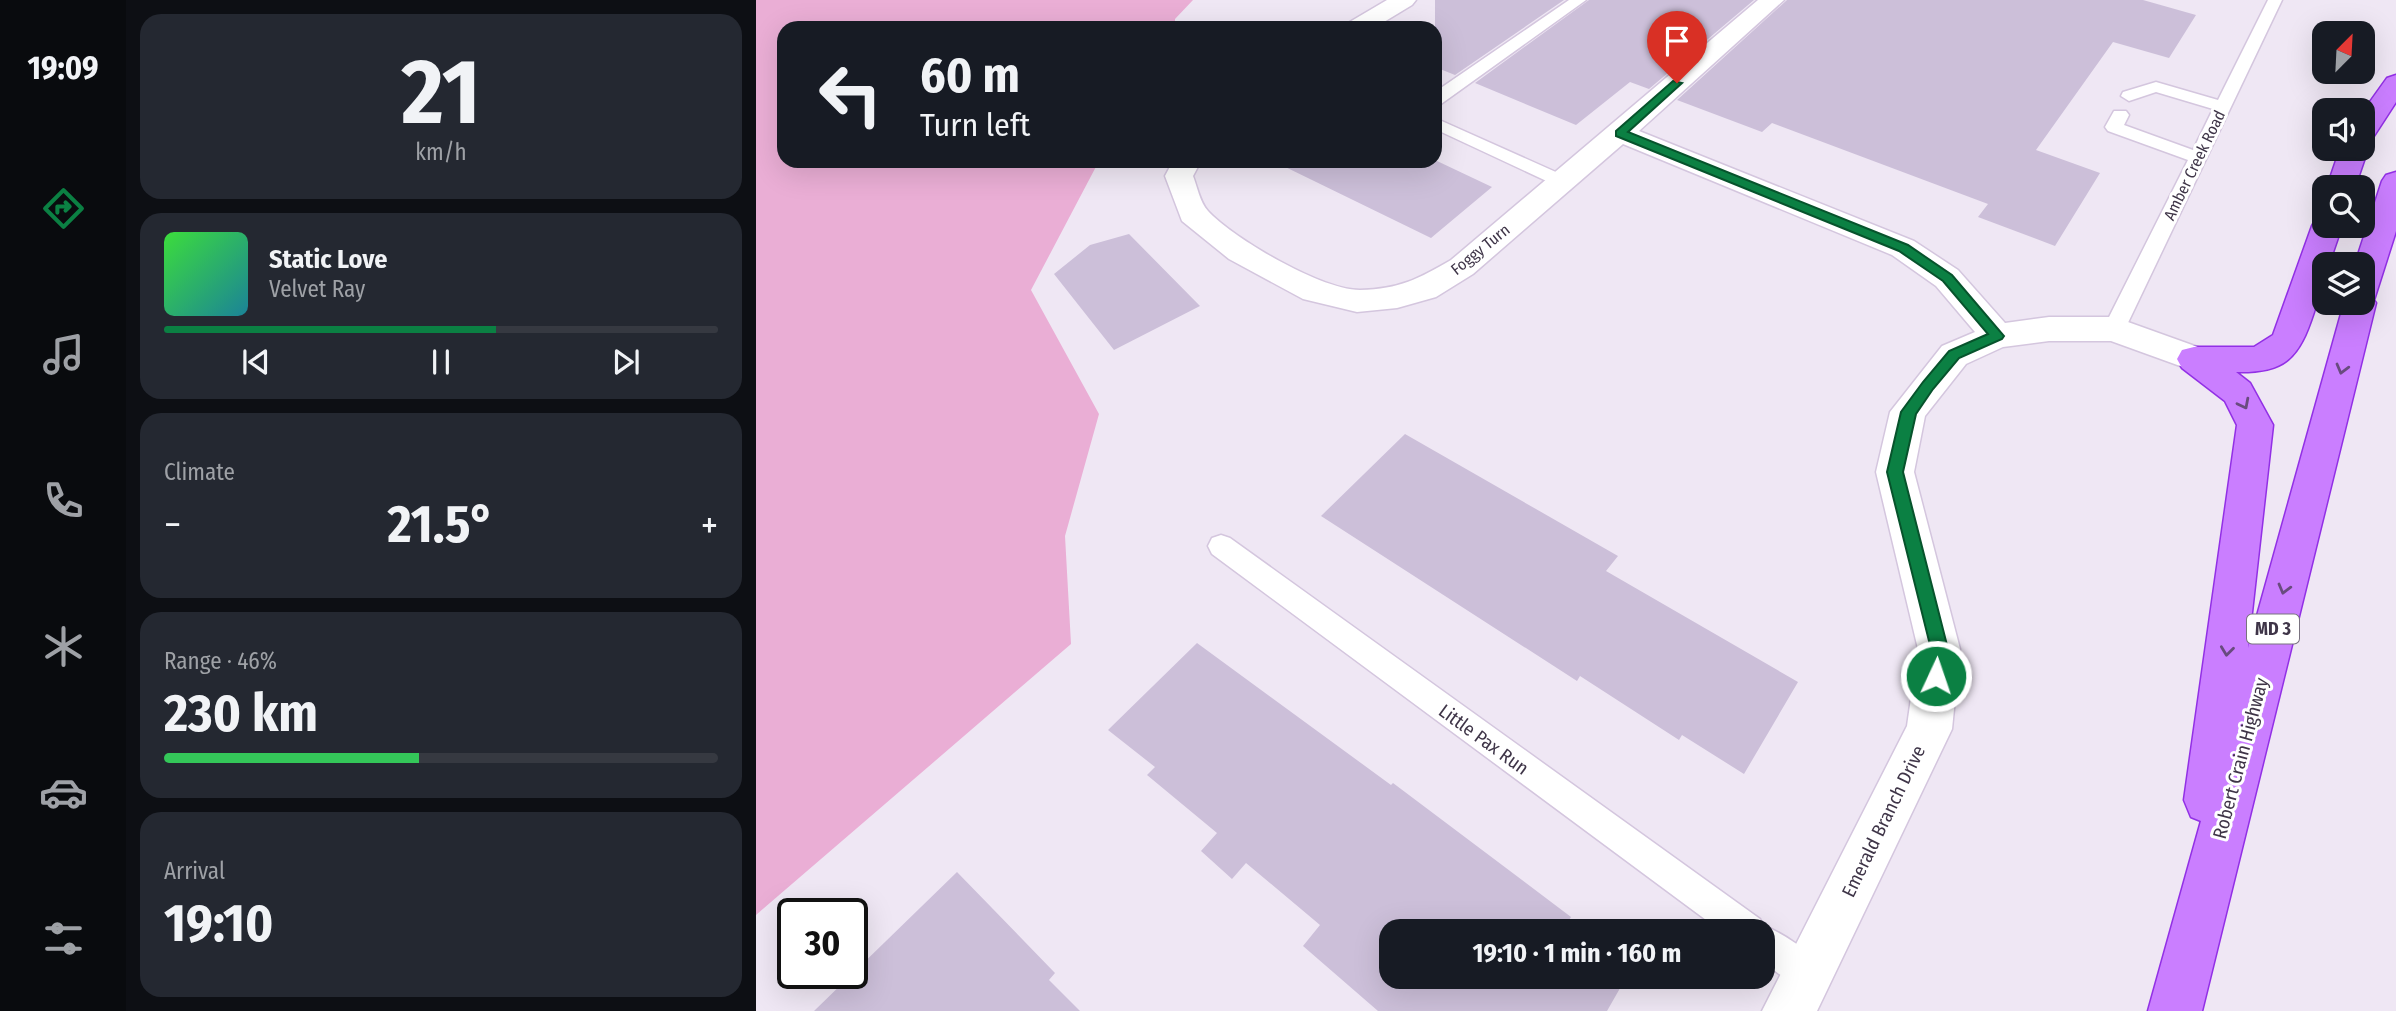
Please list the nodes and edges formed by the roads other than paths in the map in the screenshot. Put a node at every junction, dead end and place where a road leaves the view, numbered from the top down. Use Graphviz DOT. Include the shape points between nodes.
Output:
graph roads {
  1 [pos="1404,0"];
  2 [pos="1579,0"];
  3 [pos="1772,0"];
  4 [pos="2275,0"];
  5 [pos="1369,21"];
  6 [pos="2396,82"];
  7 [pos="1442,95"];
  8 [pos="2130,96"];
  9 [pos="2223,107"];
  10 [pos="2375,114"];
  11 [pos="2120,115"];
  12 [pos="1442,126"];
  13 [pos="1620,133"];
  14 [pos="2198,159"];
  15 [pos="1184,168"];
  16 [pos="1561,181"];
  17 [pos="2396,181"];
  18 [pos="2324,238"];
  19 [pos="2374,252"];
  20 [pos="2357,315"];
  21 [pos="2114,329"];
  22 [pos="1997,336"];
  23 [pos="2194,359"];
  24 [pos="1221,546"];
  25 [pos="1732,919"];
  26 [pos="2189,956"];
  27 [pos="1775,960"];
  28 [pos="1798,993"];
  29 [pos="2175,1011"];
  1 -- 5 [label="street"];
  2 -- 7 [label="lane"];
  3 -- 13 [label="street, Foggy Turn"];
  4 -- 9 [label="lane, Amber Creek Road"];
  6 -- 10 [label="highway"];
  8 -- 9 [label="lane" via="2156,87"];
  9 -- 14 [label="lane, Amber Creek Road"];
  11 -- 14 [label="lane" via="2114,127"];
  12 -- 16 [label="lane"];
  13 -- 16 [label="street, Foggy Turn"];
  13 -- 22 [label="street" via="1903,248 1947,278"];
  14 -- 21 [label="lane, Amber Creek Road"];
  15 -- 16 [label="street, Foggy Turn" via="1180,176 1193,214 1240,252 1314,291 1357,301 1425,289 1462,267"];
  17 -- 19 [label="highway"];
  18 -- 23 [label="highway" via="2287,342 2261,359"];
  20 -- 26 [label="highway, Robert Crain Highway / MD 3, one-way"];
  21 -- 22 [label="street, Emerald Branch Drive" via="2049,329"];
  21 -- 23 [label="street"];
  22 -- 28 [label="street, Emerald Branch Drive" via="1954,355 1909,412 1895,472 1939,649 1929,729"];
  23 -- 26 [label="highway, one-way" via="2238,391 2255,425"];
  24 -- 25 [label="lane, Little Pax Run"];
  26 -- 29 [label="highway, Robert Crain Highway / MD 3"];
  27 -- 28 [label="lane"];
}
